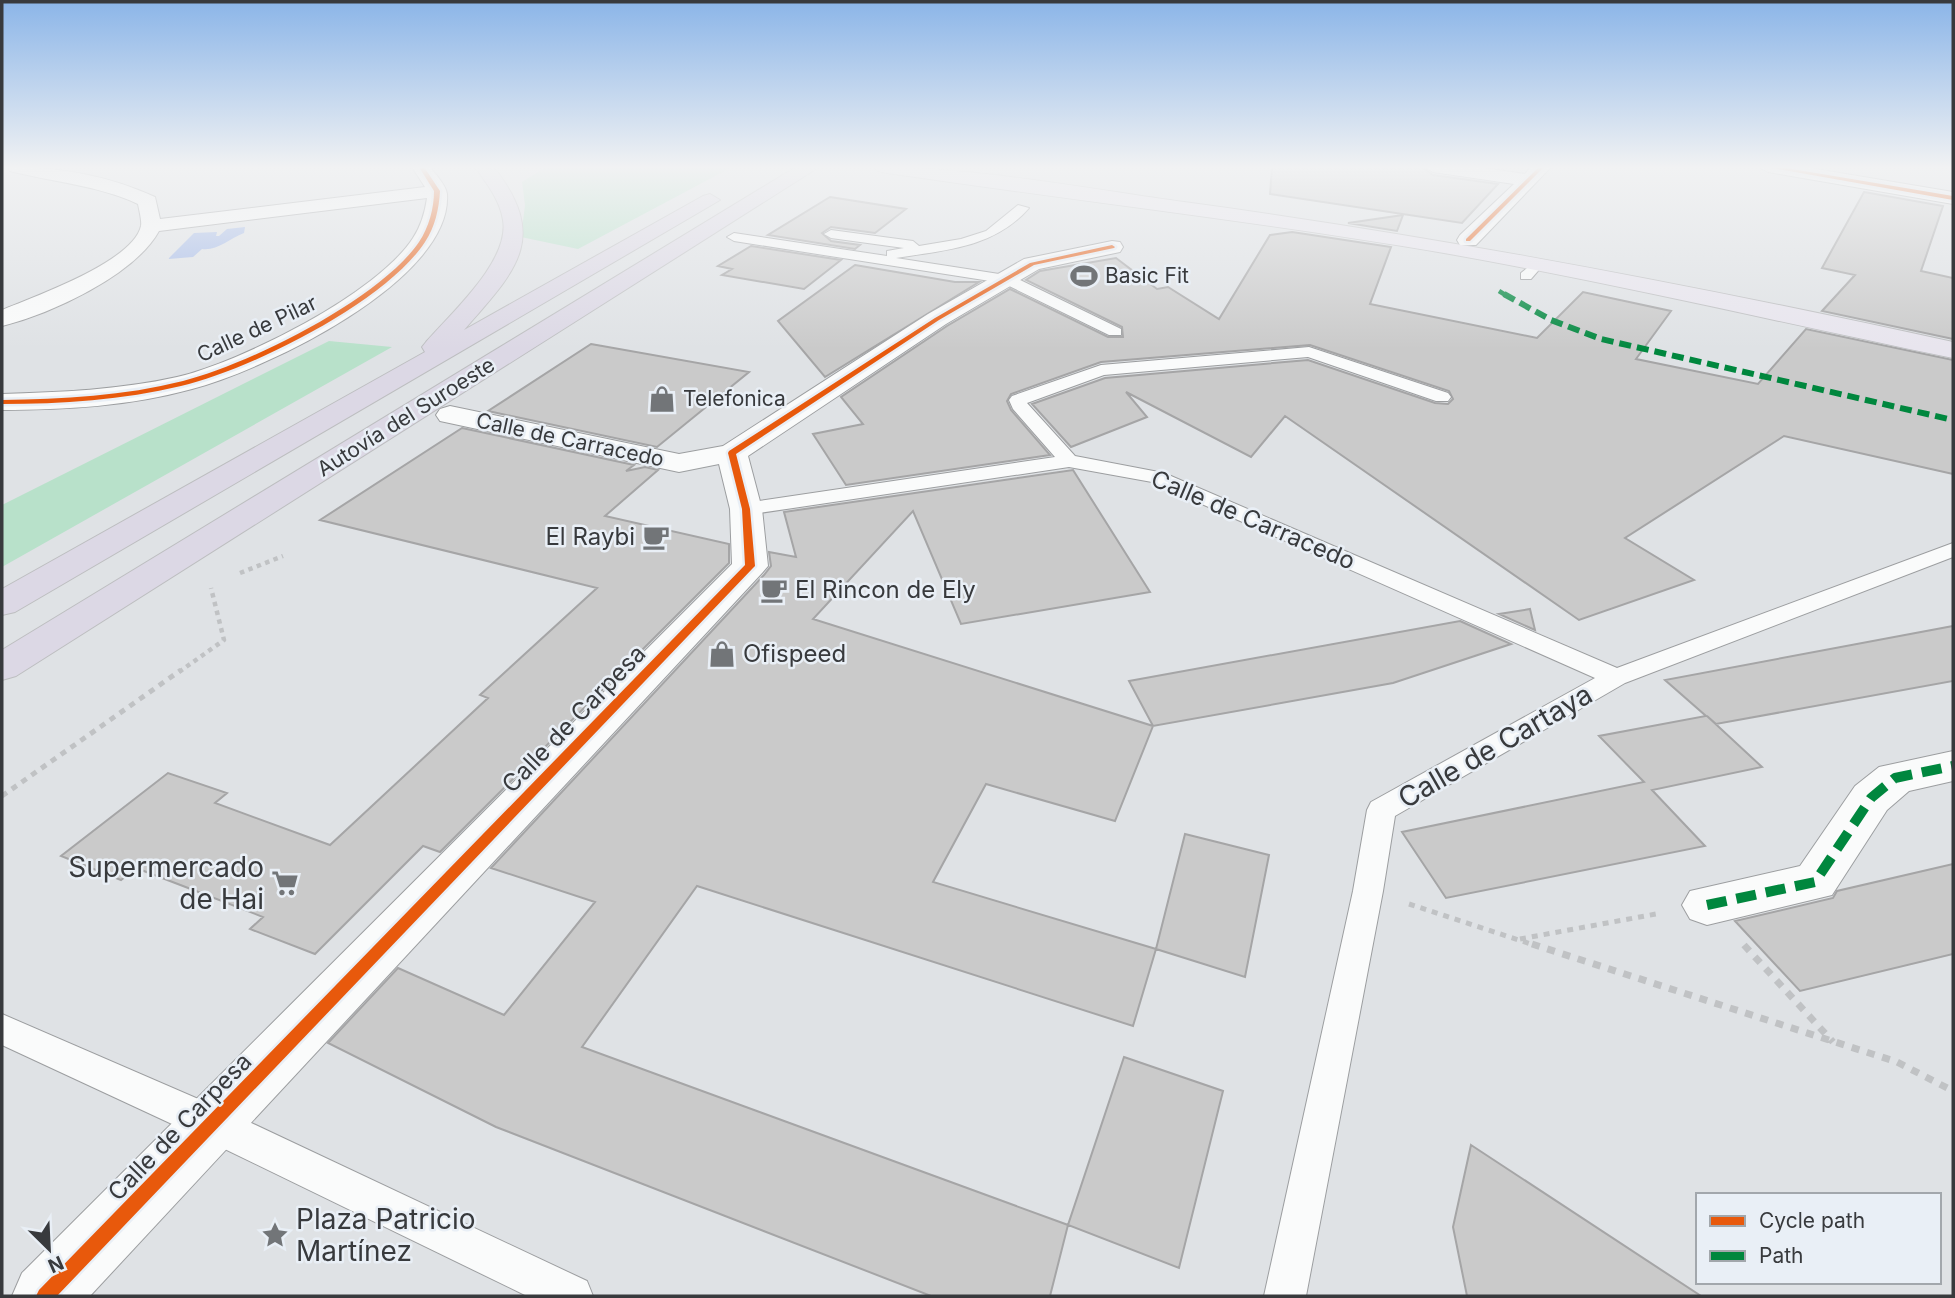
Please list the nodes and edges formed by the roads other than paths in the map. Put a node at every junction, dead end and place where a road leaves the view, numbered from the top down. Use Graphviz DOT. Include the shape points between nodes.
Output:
graph roads {
  1 [pos="150,228"];
  2 [pos="429,228"];
  3 [pos="513,228"];
  4 [pos="662,228"];
  5 [pos="712,228"];
  6 [pos="996,228"];
  7 [pos="1311,228"];
  8 [pos="1388,228"];
  9 [pos="1481,228"];
  10 [pos="814,232"];
  11 [pos="734,237"];
  12 [pos="1468,240"];
  13 [pos="1112,247"];
  14 [pos="931,248"];
  15 [pos="872,257"];
  16 [pos="1007,279"];
  17 [pos="2,319"];
  18 [pos="1115,332"];
  19 [pos="1953,335"];
  20 [pos="1953,350"];
  21 [pos="418,367"];
  22 [pos="1442,397"];
  23 [pos="2,402"];
  24 [pos="450,415"];
  25 [pos="732,453"];
  26 [pos="1069,461"];
  27 [pos="746,509"];
  28 [pos="1953,550"];
  29 [pos="2,604"];
  30 [pos="2,667"];
  31 [pos="1616,677"];
  32 [pos="1953,766"];
  33 [pos="1707,905"];
  34 [pos="2,1029"];
  35 [pos="213,1124"];
  36 [pos="45,1296"];
  37 [pos="572,1296"];
  38 [pos="1285,1296"];
  1 -- 17 [label="street" via="133,252 106,272"];
  2 -- 23 [label="street, Calle de Pilar" via="421,244 369,292 301,335 209,376 73,401"];
  3 -- 21 [label="highway" via="514,240 494,276"];
  4 -- 21 [label="highway, Autovía del Suroeste"];
  5 -- 30 [label="highway, Autovía del Suroeste"];
  6 -- 14 [label="lane" via="991,234"];
  7 -- 20 [label="main road" via="1752,306"];
  8 -- 12 [label="main road"];
  9 -- 12 [label="street"];
  10 -- 14 [label="lane"];
  11 -- 15 [label="lane"];
  12 -- 19 [label="main road"];
  13 -- 16 [label="street" via="1032,264"];
  14 -- 15 [label="lane"];
  15 -- 16 [label="lane"];
  16 -- 18 [label="lane"];
  16 -- 25 [label="street" via="937,319"];
  21 -- 29 [label="highway, Autovía del Suroeste"];
  22 -- 26 [label="lane" via="1309,352 1101,370 1018,400"];
  24 -- 25 [label="street, Calle de Carracedo" via="678,463"];
  25 -- 27 [label="street, Calle de Carpesa"];
  26 -- 27 [label="lane, Calle de Carracedo"];
  26 -- 31 [label="lane, Calle de Carracedo" via="1157,477"];
  27 -- 35 [label="street, Calle de Carpesa" via="750,566"];
  28 -- 31 [label="lane, Calle de Cartaya"];
  31 -- 38 [label="lane, Calle de Cartaya" via="1381,810"];
  32 -- 33 [label="street" via="1895,778 1871,798 1815,882"];
  34 -- 35 [label="lane"];
  35 -- 36 [label="street, Calle de Carpesa"];
  35 -- 37 [label="lane"];
}
